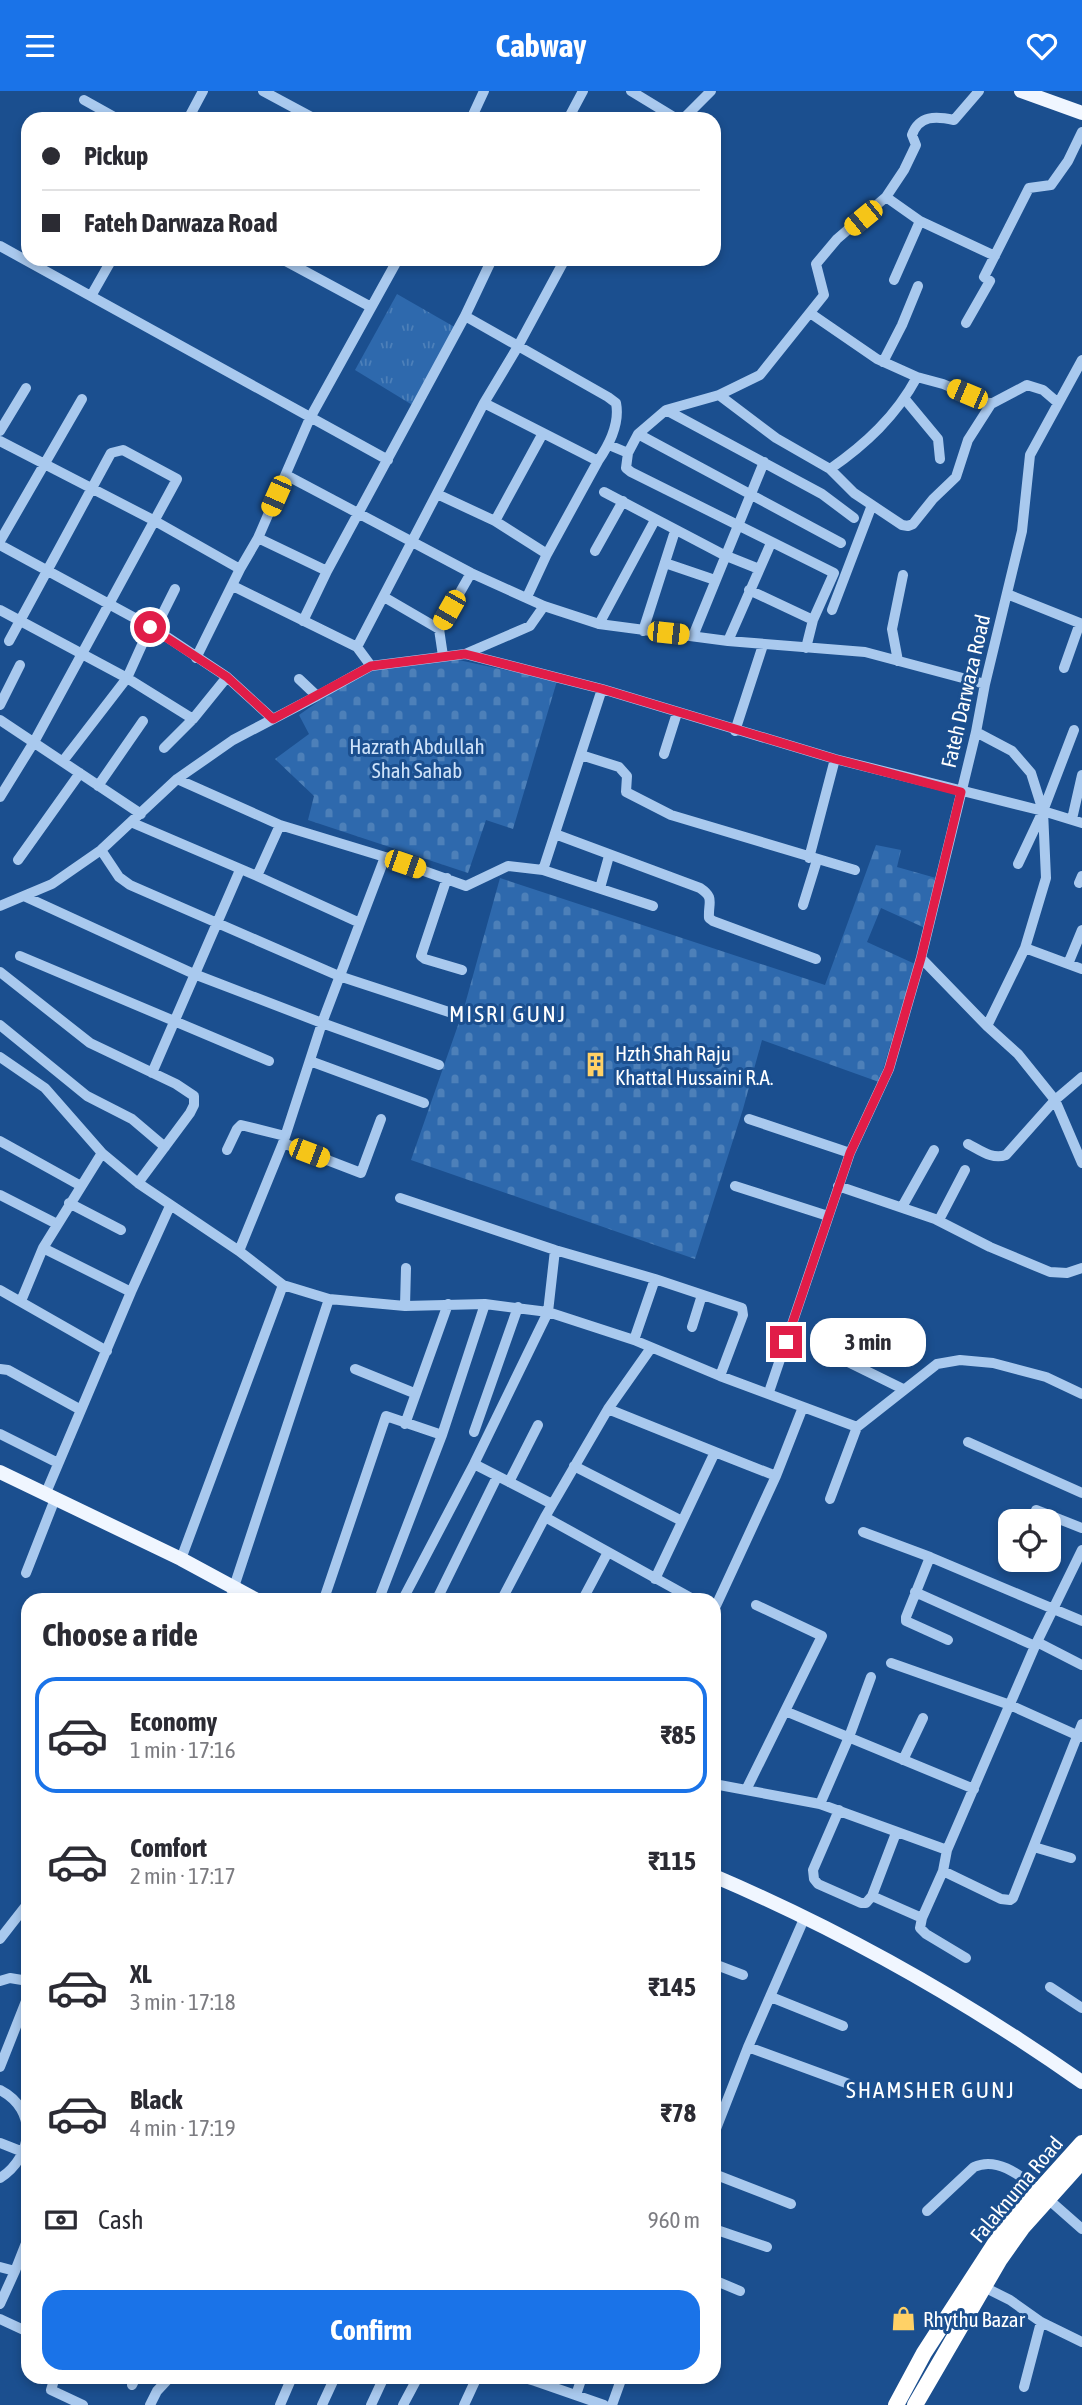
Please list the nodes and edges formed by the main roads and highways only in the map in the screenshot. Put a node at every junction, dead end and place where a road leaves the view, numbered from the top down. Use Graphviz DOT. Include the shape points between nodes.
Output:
graph roads {
  1 [pos="1021,91"];
  2 [pos="1082,113"];
  3 [pos="0,1472"];
  4 [pos="231,1593"];
  5 [pos="721,1879"];
  6 [pos="1082,2082"];
  7 [pos="1082,2143"];
  8 [pos="1082,2161"];
  9 [pos="1044,2195"];
  10 [pos="978,2283"];
  11 [pos="896,2405"];
  12 [pos="915,2405"];
  1 -- 2 [label="main road"];
  3 -- 4 [label="main road" via="181,1559"];
  5 -- 6 [label="main road" via="865,1949 993,2022"];
  7 -- 9 [label="highway, Falaknuma Road"];
  8 -- 9 [label="highway, Falaknuma Road"];
  9 -- 10 [label="highway, Falaknuma Road" via="1003,2231"];
  10 -- 11 [label="highway, Falaknuma Road" via="923,2353"];
  10 -- 12 [label="highway, Falaknuma Road"];
}
